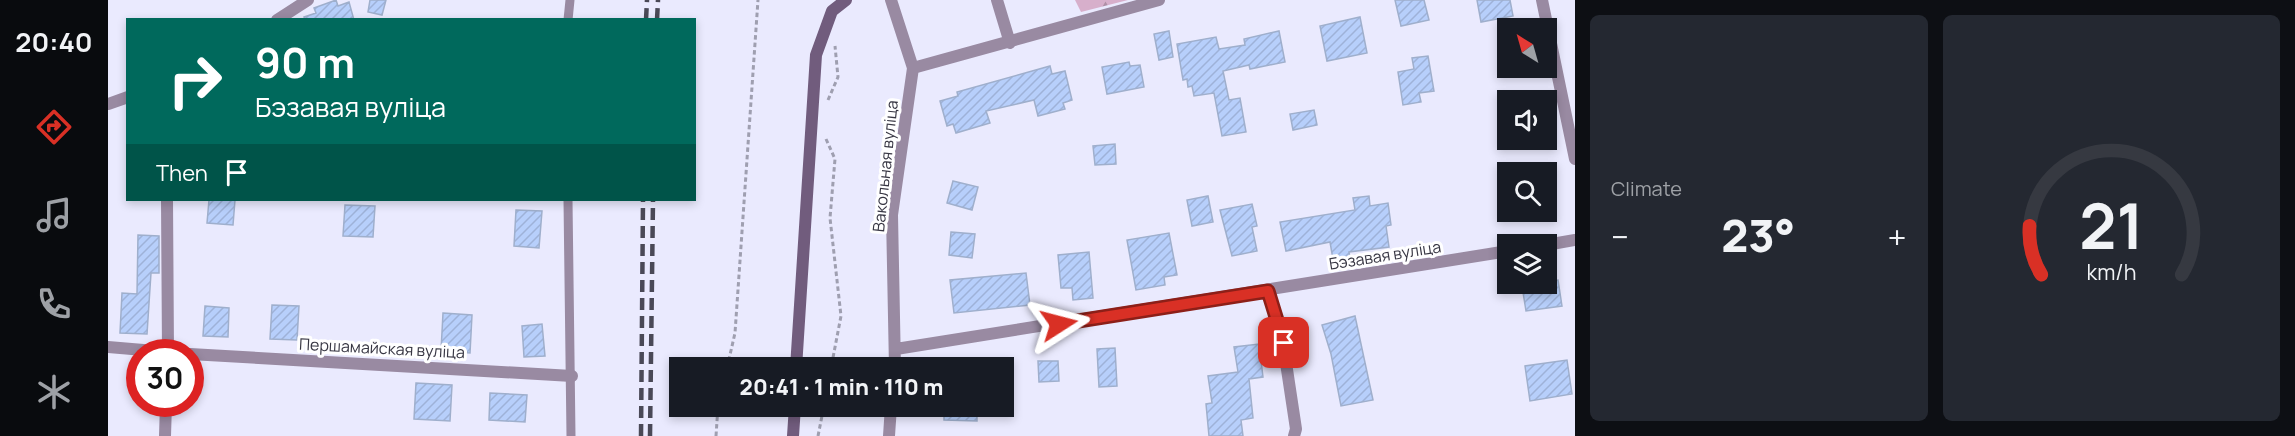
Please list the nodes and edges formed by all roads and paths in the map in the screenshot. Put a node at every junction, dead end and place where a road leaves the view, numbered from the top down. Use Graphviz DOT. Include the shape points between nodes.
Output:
graph roads {
  1 [pos="308,0"];
  2 [pos="570,0"];
  3 [pos="758,0"];
  4 [pos="846,0"];
  5 [pos="891,0"];
  6 [pos="997,0"];
  7 [pos="1159,0"];
  8 [pos="1542,0"];
  9 [pos="831,6"];
  10 [pos="280,18"];
  11 [pos="568,18"];
  12 [pos="1011,43"];
  13 [pos="835,44"];
  14 [pos="913,68"];
  15 [pos="126,98"];
  16 [pos="826,103"];
  17 [pos="108,104"];
  18 [pos="822,130"];
  19 [pos="1575,159"];
  20 [pos="167,201"];
  21 [pos="568,201"];
  22 [pos="1575,240"];
  23 [pos="1557,243"];
  24 [pos="1497,253"];
  25 [pos="1268,291"];
  26 [pos="167,339"];
  27 [pos="108,347"];
  28 [pos="126,349"];
  29 [pos="896,349"];
  30 [pos="204,355"];
  31 [pos="730,357"];
  32 [pos="797,357"];
  33 [pos="833,357"];
  34 [pos="896,357"];
  35 [pos="572,376"];
  36 [pos="166,417"];
  37 [pos="717,417"];
  38 [pos="794,417"];
  39 [pos="822,417"];
  40 [pos="890,417"];
  41 [pos="165,436"];
  42 [pos="571,436"];
  43 [pos="716,436"];
  44 [pos="793,436"];
  45 [pos="818,436"];
  46 [pos="889,436"];
  47 [pos="1294,436"];
  1 -- 10 [label="street"];
  2 -- 11 [label="lane"];
  3 -- 31 [label="path" via="735,333"];
  4 -- 9 [label="main road"];
  5 -- 14 [label="street"];
  6 -- 12 [label="street"];
  7 -- 12 [label="street"];
  8 -- 19 [label="street"];
  9 -- 32 [label="main road" via="816,55"];
  12 -- 14 [label="street"];
  13 -- 16 [label="path" via="838,77"];
  14 -- 29 [label="street, Вакольная вуліца" via="892,215"];
  15 -- 17 [label="street"];
  18 -- 33 [label="path" via="835,159 831,218 841,316"];
  20 -- 26 [label="street"];
  21 -- 35 [label="lane"];
  22 -- 23 [label="street"];
  24 -- 25 [label="street, Бэзавая вуліца"];
  25 -- 29 [label="street, Бэзавая вуліца"];
  25 -- 47 [label="street" via="1284,343"];
  27 -- 28 [label="street"];
  29 -- 34 [label="street, Вакольная вуліца"];
  30 -- 35 [label="street, Першамайская вуліца"];
  35 -- 42 [label="lane"];
  36 -- 41 [label="street"];
  37 -- 43 [label="path"];
  38 -- 44 [label="main road"];
  39 -- 45 [label="path"];
  40 -- 46 [label="street"];
}
